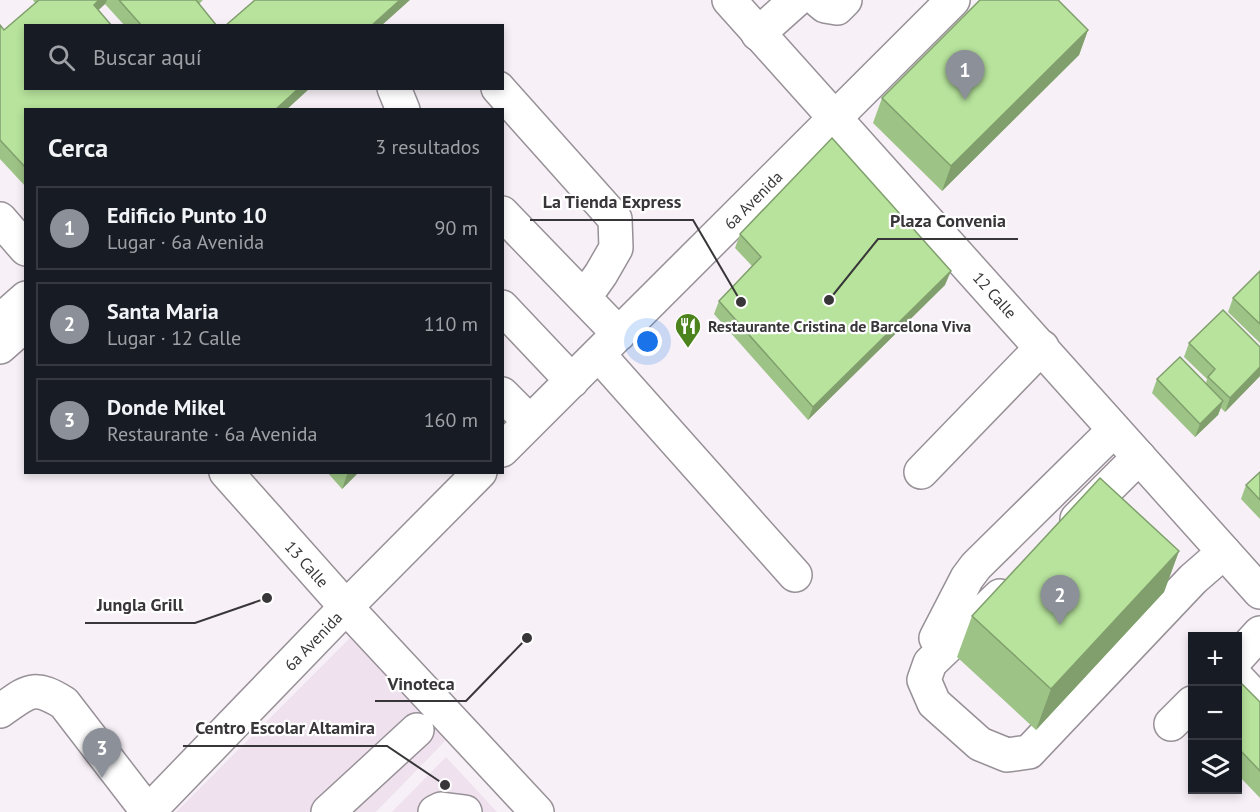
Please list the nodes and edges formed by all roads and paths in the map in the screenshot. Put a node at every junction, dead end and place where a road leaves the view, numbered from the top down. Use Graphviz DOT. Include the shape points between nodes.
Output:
graph roads {
  1 [pos="729,0"];
  2 [pos="796,0"];
  3 [pos="818,0"];
  4 [pos="845,0"];
  5 [pos="943,4"];
  6 [pos="758,34"];
  7 [pos="395,90"];
  8 [pos="500,90"];
  9 [pos="402,108"];
  10 [pos="834,119"];
  11 [pos="504,215"];
  12 [pos="0,219"];
  13 [pos="728,225"];
  14 [pos="757,241"];
  15 [pos="24,247"];
  16 [pos="584,298"];
  17 [pos="24,300"];
  18 [pos="504,309"];
  19 [pos="0,321"];
  20 [pos="24,326"];
  21 [pos="609,345"];
  22 [pos="0,347"];
  23 [pos="1042,347"];
  24 [pos="572,381"];
  25 [pos="504,396"];
  26 [pos="530,422"];
  27 [pos="1114,430"];
  28 [pos="504,448"];
  29 [pos="1139,457"];
  30 [pos="921,472"];
  31 [pos="228,474"];
  32 [pos="478,474"];
  33 [pos="1055,540"];
  34 [pos="1224,552"];
  35 [pos="1022,574"];
  36 [pos="795,575"];
  37 [pos="1260,592"];
  38 [pos="346,607"];
  39 [pos="1260,633"];
  40 [pos="936,638"];
  41 [pos="1242,653"];
  42 [pos="1242,683"];
  43 [pos="1260,702"];
  44 [pos="0,711"];
  45 [pos="417,730"];
  46 [pos="148,812"];
  47 [pos="328,812"];
  48 [pos="435,812"];
  49 [pos="465,812"];
  50 [pos="537,812"];
  1 -- 6 [label="street, 12 Calle"];
  2 -- 6 [label="street"];
  3 -- 4 [label="street" via="837,8"];
  5 -- 10 [label="street, 6a Avenida"];
  6 -- 10 [label="street, 12 Calle"];
  7 -- 9 [label="street"];
  8 -- 16 [label="street" via="615,219 616,248"];
  10 -- 13 [label="street, 6a Avenida"];
  10 -- 23 [label="street, 12 Calle" via="905,219"];
  11 -- 16 [label="street"];
  12 -- 15 [label="street"];
  13 -- 14 [label="street"];
  13 -- 21 [label="street, 6a Avenida"];
  16 -- 21 [label="street"];
  17 -- 19 [label="street"];
  18 -- 24 [label="street"];
  20 -- 22 [label="street"];
  21 -- 24 [label="street, 6a Avenida"];
  21 -- 36 [label="street"];
  23 -- 27 [label="street, 12 Calle"];
  23 -- 30 [label="street"];
  24 -- 26 [label="street, 6a Avenida"];
  25 -- 26 [label="street"];
  26 -- 28 [label="street, 6a Avenida"];
  27 -- 29 [label="street, 12 Calle"];
  27 -- 40 [label="street" via="976,566"];
  29 -- 33 [label="street"];
  29 -- 34 [label="street, 12 Calle"];
  31 -- 38 [label="street, 13 Calle"];
  32 -- 38 [label="street, 6a Avenida"];
  34 -- 35 [label="street" via="1193,579 1029,752 1007,755 980,744 934,703 924,680 930,663"];
  34 -- 37 [label="street, 12 Calle"];
  38 -- 46 [label="street, 6a Avenida"];
  38 -- 50 [label="street, 13 Calle"];
  39 -- 41 [label="street"];
  42 -- 43 [label="street"];
  44 -- 46 [label="street" via="29,691 46,693 64,704"];
  45 -- 47 [label="street"];
  48 -- 49 [label="street"];
}
